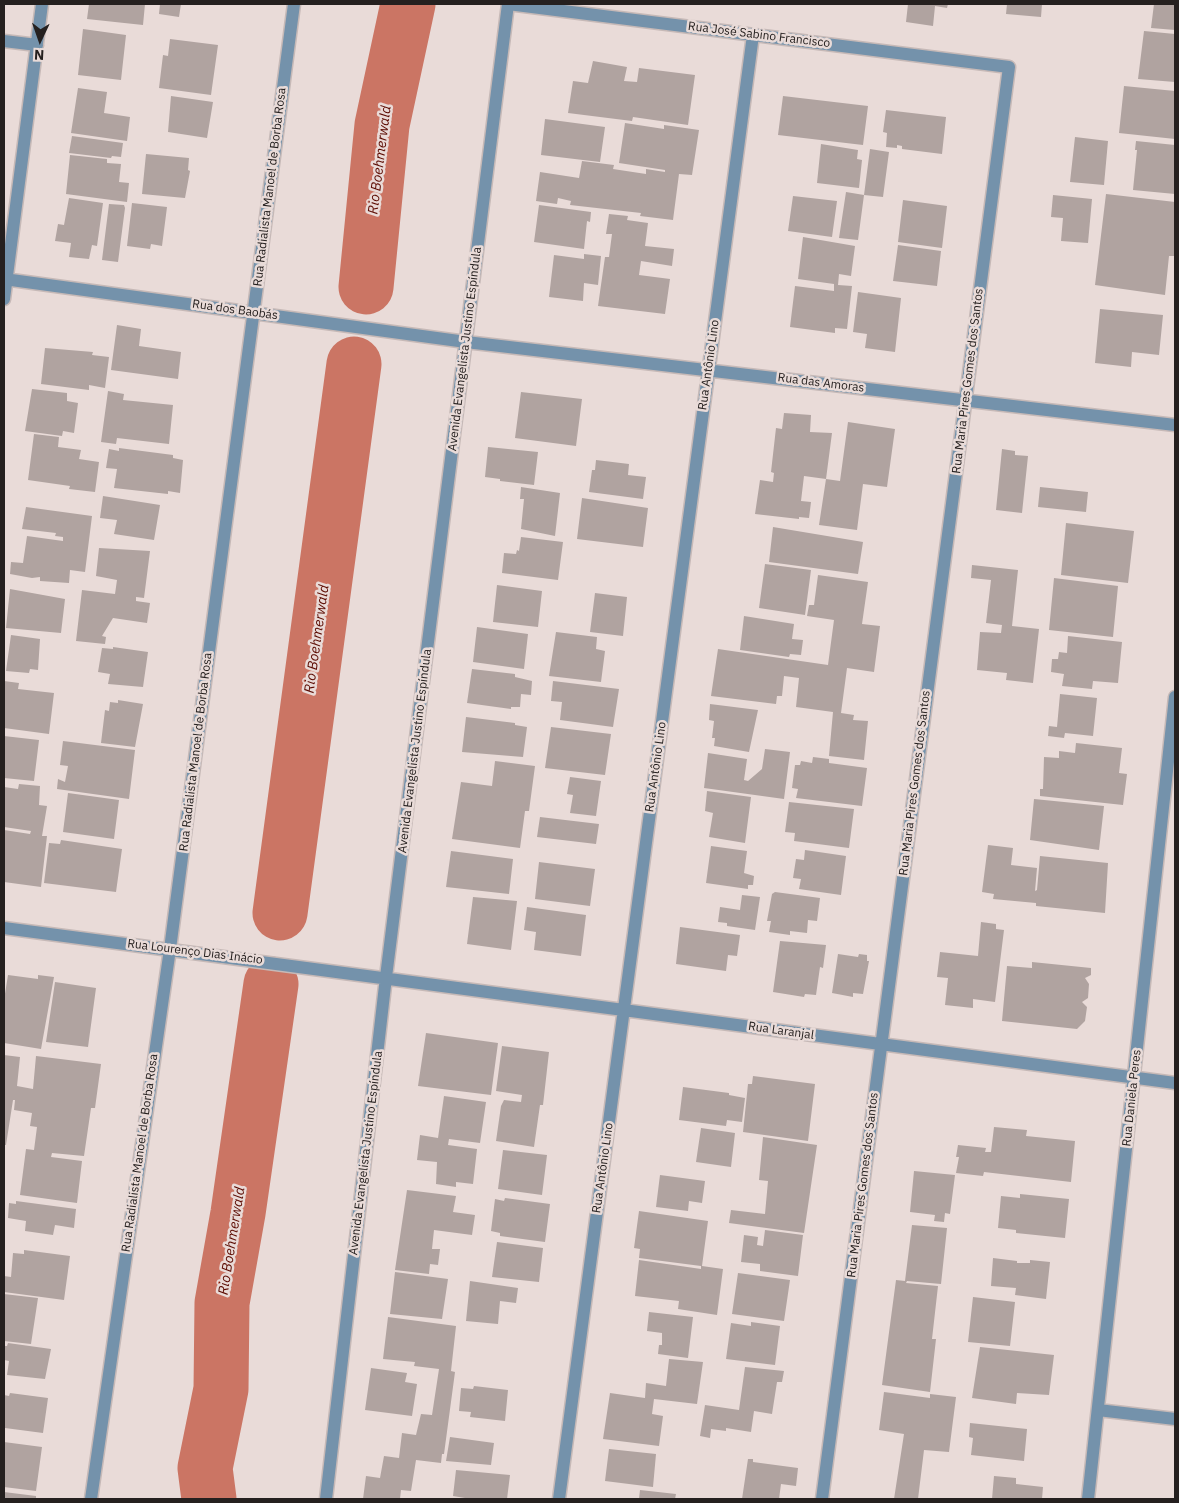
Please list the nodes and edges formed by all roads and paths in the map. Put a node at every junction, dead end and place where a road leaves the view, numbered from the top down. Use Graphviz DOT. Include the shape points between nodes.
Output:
graph roads {
  1 [pos="42,4"];
  2 [pos="294,4"];
  3 [pos="508,4"];
  4 [pos="753,35"];
  5 [pos="4,41"];
  6 [pos="36,45"];
  7 [pos="1009,67"];
  8 [pos="5,280"];
  9 [pos="4,299"];
  10 [pos="253,313"];
  11 [pos="466,342"];
  12 [pos="708,370"];
  13 [pos="965,400"];
  14 [pos="1175,425"];
  15 [pos="1175,697"];
  16 [pos="1172,752"];
  17 [pos="4,928"];
  18 [pos="170,949"];
  19 [pos="386,977"];
  20 [pos="624,1010"];
  21 [pos="882,1044"];
  22 [pos="1134,1078"];
  23 [pos="1175,1083"];
  24 [pos="1098,1410"];
  25 [pos="1175,1420"];
  26 [pos="91,1499"];
  27 [pos="326,1499"];
  28 [pos="559,1499"];
  29 [pos="822,1499"];
  30 [pos="1088,1499"];
  1 -- 6 [label="street"];
  2 -- 10 [label="street, Rua Radialista Manoel de Borba Rosa"];
  3 -- 4 [label="street, Rua José Sabino Francisco"];
  3 -- 11 [label="street, Avenida Evangelista Justino Espíndula"];
  4 -- 7 [label="street, Rua José Sabino Francisco"];
  4 -- 12 [label="street, Rua Antônio Lino"];
  5 -- 6 [label="street"];
  6 -- 8 [label="street"];
  7 -- 13 [label="street, Rua Maria Pires Gomes dos Santos"];
  8 -- 9 [label="street"];
  8 -- 10 [label="street, Rua dos Baobás"];
  10 -- 11 [label="street, Rua dos Baobás"];
  10 -- 18 [label="street, Rua Radialista Manoel de Borba Rosa"];
  11 -- 12 [label="street, Rua das Amoras"];
  11 -- 19 [label="street, Avenida Evangelista Justino Espíndula"];
  12 -- 13 [label="street, Rua das Amoras"];
  12 -- 20 [label="street, Rua Antônio Lino"];
  13 -- 14 [label="street, Rua das Amoras"];
  13 -- 21 [label="street, Rua Maria Pires Gomes dos Santos"];
  15 -- 16 [label="street, Rua Daniela Peres"];
  16 -- 22 [label="street, Rua Daniela Peres"];
  17 -- 18 [label="street, Rua Lourenço Dias Inácio"];
  18 -- 19 [label="street, Rua Lourenço Dias Inácio"];
  18 -- 26 [label="street, Rua Radialista Manoel de Borba Rosa"];
  19 -- 20 [label="street, Rua Laranjal"];
  19 -- 27 [label="street, Avenida Evangelista Justino Espíndula"];
  20 -- 21 [label="street, Rua Laranjal"];
  20 -- 28 [label="street, Rua Antônio Lino"];
  21 -- 22 [label="street, Rua Laranjal"];
  21 -- 29 [label="street, Rua Maria Pires Gomes dos Santos"];
  22 -- 23 [label="street, Rua Laranjal"];
  22 -- 24 [label="street, Rua Daniela Peres"];
  24 -- 25 [label="street"];
  24 -- 30 [label="street, Rua Daniela Peres"];
}
